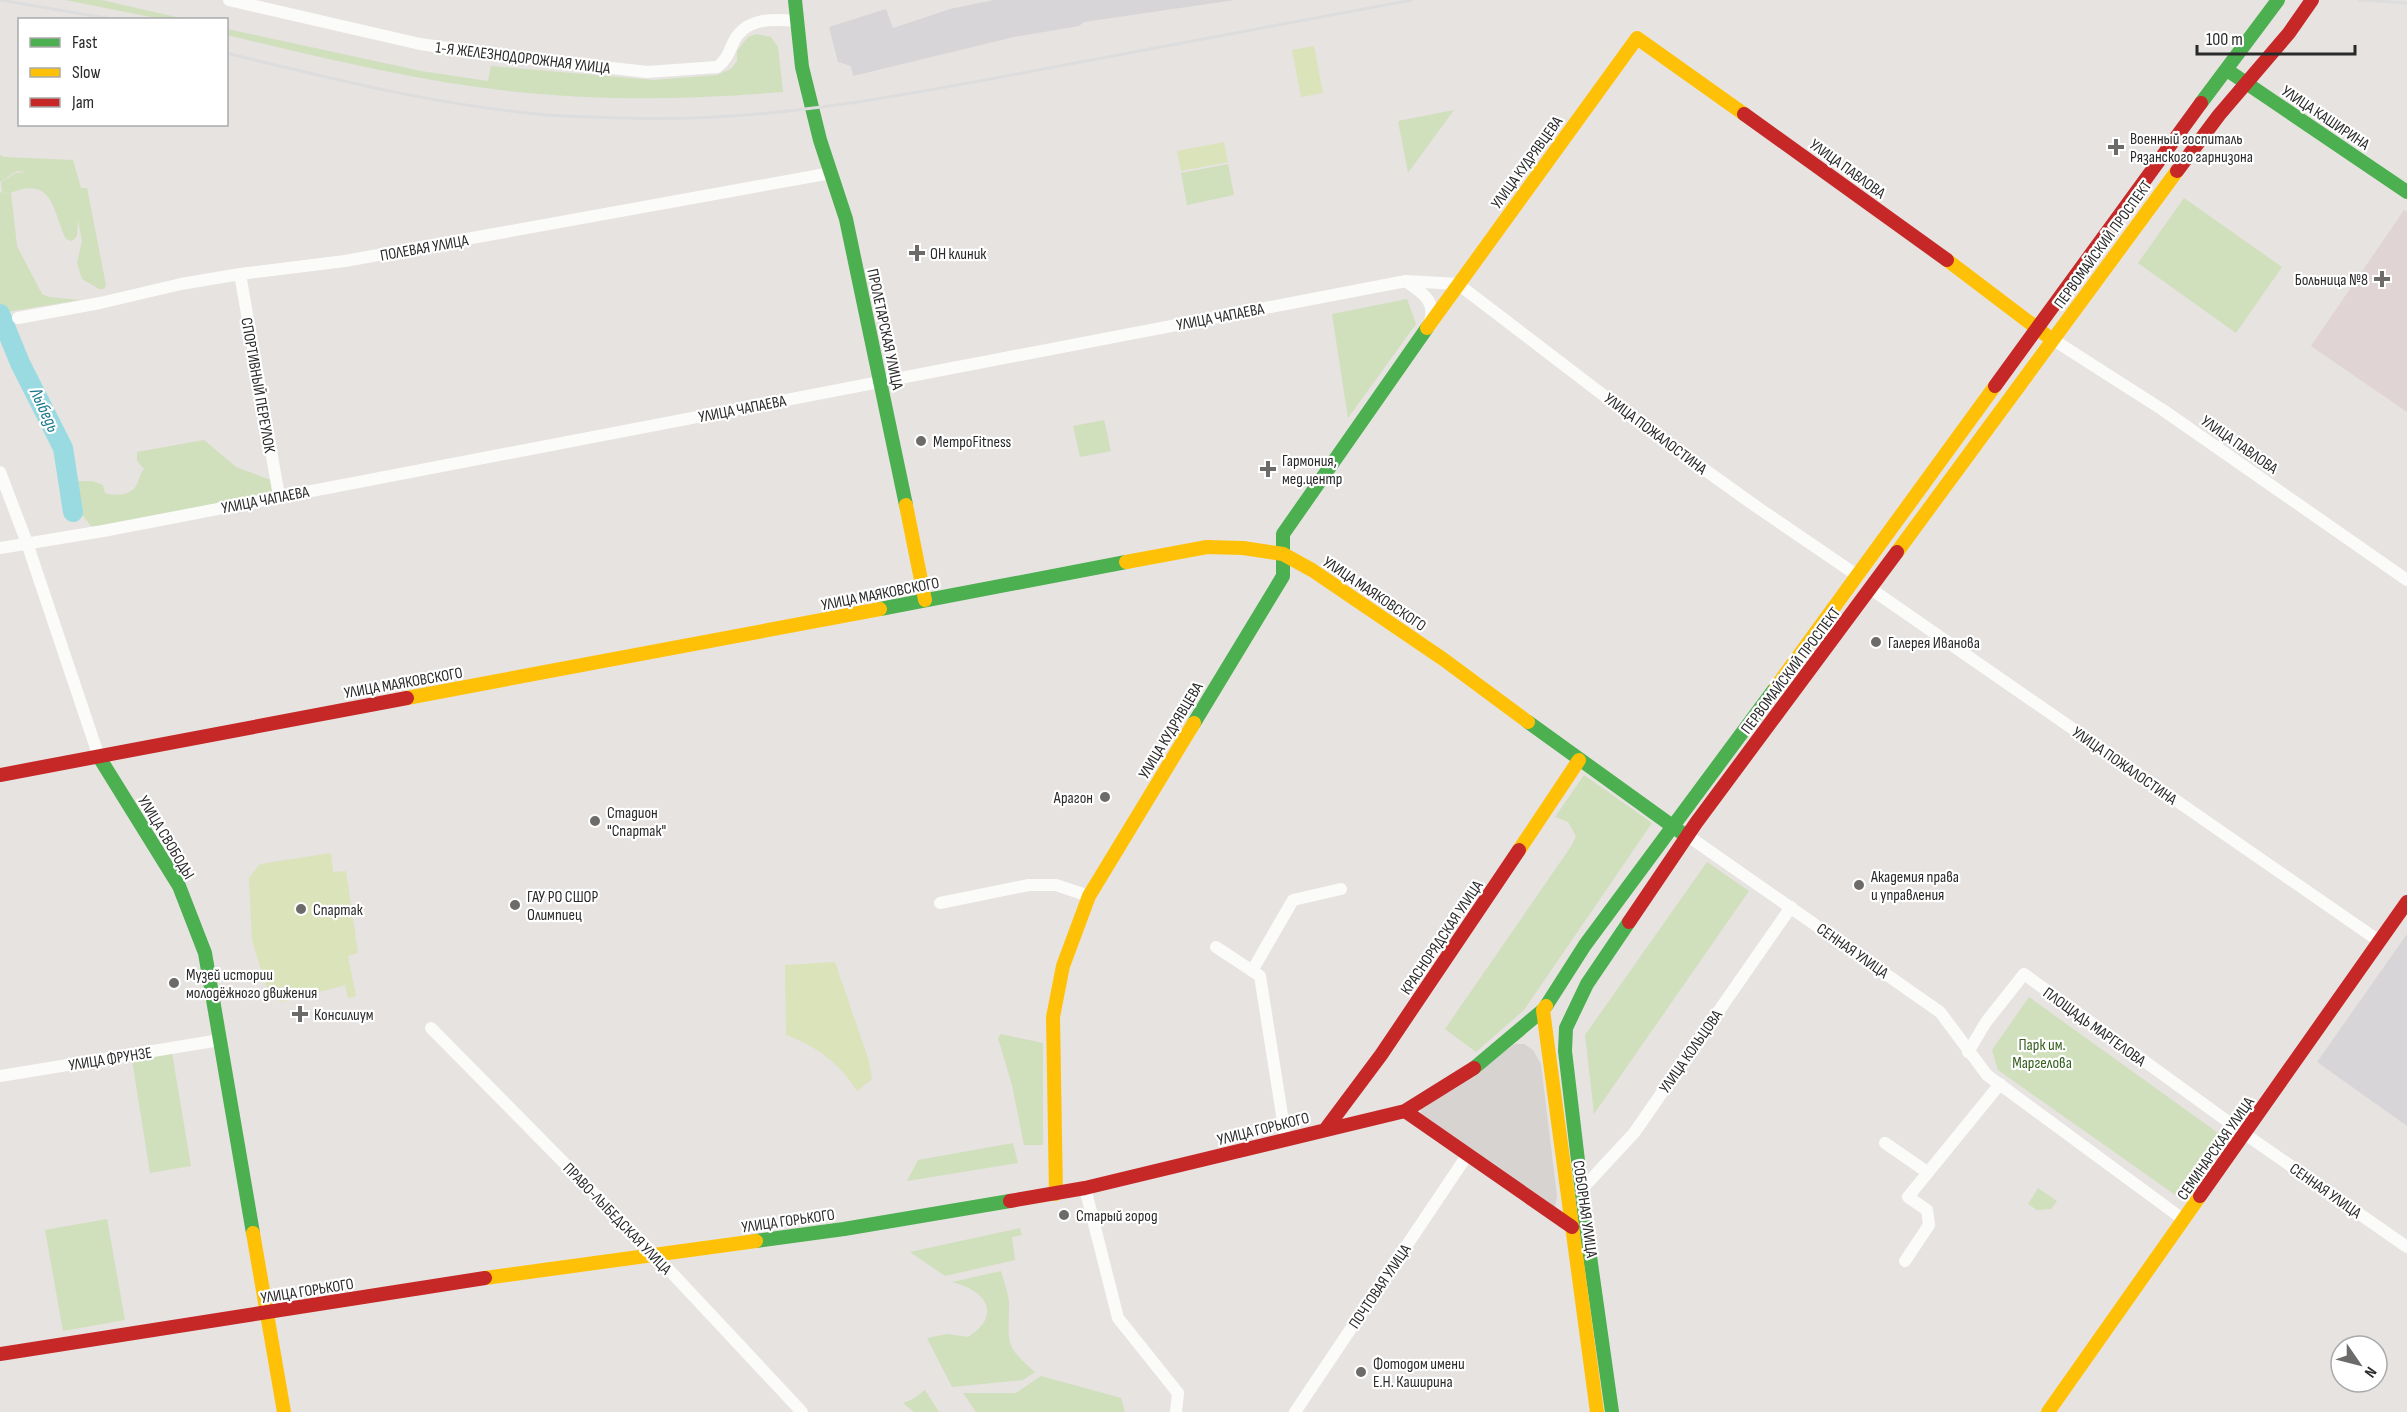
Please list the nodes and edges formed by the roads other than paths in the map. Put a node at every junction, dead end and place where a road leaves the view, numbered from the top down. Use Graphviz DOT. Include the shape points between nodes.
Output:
graph roads {
  1 [pos="229,0"];
  2 [pos="795,0"];
  3 [pos="2278,0"];
  4 [pos="2312,0"];
  5 [pos="797,21"];
  6 [pos="1637,38"];
  7 [pos="2227,70"];
  8 [pos="2247,84"];
  9 [pos="831,173"];
  10 [pos="2407,192"];
  11 [pos="240,274"];
  12 [pos="1406,281"];
  13 [pos="1430,283"];
  14 [pos="1458,284"];
  15 [pos="1442,307"];
  16 [pos="18,318"];
  17 [pos="1430,325"];
  18 [pos="2037,329"];
  19 [pos="2052,339"];
  20 [pos="881,381"];
  21 [pos="0,472"];
  22 [pos="279,496"];
  23 [pos="27,543"];
  24 [pos="0,548"];
  25 [pos="1283,554"];
  26 [pos="1858,576"];
  27 [pos="2407,580"];
  28 [pos="1871,589"];
  29 [pos="925,600"];
  30 [pos="99,757"];
  31 [pos="1579,760"];
  32 [pos="0,775"];
  33 [pos="1674,827"];
  34 [pos="1688,836"];
  35 [pos="1341,889"];
  36 [pos="1089,896"];
  37 [pos="2407,902"];
  38 [pos="940,903"];
  39 [pos="1791,907"];
  40 [pos="2379,941"];
  41 [pos="1216,947"];
  42 [pos="1252,971"];
  43 [pos="1543,1010"];
  44 [pos="431,1028"];
  45 [pos="1566,1028"];
  46 [pos="220,1040"];
  47 [pos="1968,1053"];
  48 [pos="0,1076"];
  49 [pos="2000,1084"];
  50 [pos="1405,1111"];
  51 [pos="1325,1130"];
  52 [pos="2245,1134"];
  53 [pos="1286,1140"];
  54 [pos="1885,1143"];
  55 [pos="1464,1160"];
  56 [pos="1927,1172"];
  57 [pos="1085,1188"];
  58 [pos="1582,1189"];
  59 [pos="1056,1194"];
  60 [pos="2184,1220"];
  61 [pos="1572,1227"];
  62 [pos="2407,1247"];
  63 [pos="656,1256"];
  64 [pos="1905,1261"];
  65 [pos="266,1314"];
  66 [pos="0,1354"];
  67 [pos="284,1412"];
  68 [pos="802,1412"];
  69 [pos="1176,1412"];
  70 [pos="1294,1412"];
  71 [pos="1597,1412"];
  72 [pos="1612,1412"];
  73 [pos="2048,1412"];
  1 -- 5 [label="street, 1-Я ЖЕЛЕЗНОДОРОЖНАЯ УЛИЦА" via="420,44 648,72 717,67 727,57 737,35 750,25 772,19"];
  2 -- 5 [label="street, ПРОЛЕТАРСКАЯ УЛИЦА"];
  3 -- 7 [label="street, ПЕРВОМАЙСКИЙ ПРОСПЕКТ"];
  4 -- 8 [label="street, ПЕРВОМАЙСКИЙ ПРОСПЕКТ"];
  5 -- 9 [label="street, ПРОЛЕТАРСКАЯ УЛИЦА" via="802,67"];
  6 -- 14 [label="street, УЛИЦА КУДРЯВЦЕВА"];
  6 -- 18 [label="street, УЛИЦА ПАВЛОВА" via="1958,267"];
  7 -- 8 [label="street, УЛИЦА КАШИРИНА"];
  7 -- 18 [label="street, ПЕРВОМАЙСКИЙ ПРОСПЕКТ"];
  8 -- 10 [label="street, УЛИЦА КАШИРИНА"];
  8 -- 19 [label="street, ПЕРВОМАЙСКИЙ ПРОСПЕКТ" via="2219,115"];
  9 -- 11 [label="street, ПОЛЕВАЯ УЛИЦА" via="345,261"];
  9 -- 20 [label="street, ПРОЛЕТАРСКАЯ УЛИЦА" via="846,219"];
  11 -- 16 [label="street, ПОЛЕВАЯ УЛИЦА"];
  11 -- 22 [label="street, СПОРТИВНЫЙ ПЕРЕУЛОК"];
  12 -- 13 [label="street, УЛИЦА ЧАПАЕВА"];
  12 -- 17 [label="street" via="1431,304"];
  12 -- 20 [label="street, УЛИЦА ЧАПАЕВА"];
  13 -- 14 [label="street, УЛИЦА ЧАПАЕВА"];
  13 -- 15 [label="street" via="1443,295"];
  14 -- 15 [label="street, УЛИЦА КУДРЯВЦЕВА"];
  14 -- 26 [label="street, УЛИЦА ПОЖАЛОСТИНА" via="1641,424"];
  15 -- 17 [label="street, УЛИЦА КУДРЯВЦЕВА"];
  17 -- 25 [label="street, УЛИЦА КУДРЯВЦЕВА" via="1283,534"];
  18 -- 19 [label="street"];
  18 -- 26 [label="street, ПЕРВОМАЙСКИЙ ПРОСПЕКТ"];
  19 -- 27 [label="street, УЛИЦА ПАВЛОВА" via="2163,410"];
  19 -- 28 [label="street, ПЕРВОМАЙСКИЙ ПРОСПЕКТ"];
  20 -- 22 [label="street, УЛИЦА ЧАПАЕВА"];
  20 -- 29 [label="street, ПРОЛЕТАРСКАЯ УЛИЦА"];
  21 -- 23 [label="street, УЛИЦА СВОБОДЫ"];
  22 -- 23 [label="street, УЛИЦА ЧАПАЕВА"];
  23 -- 24 [label="street, УЛИЦА ЧАПАЕВА"];
  23 -- 30 [label="street, УЛИЦА СВОБОДЫ"];
  25 -- 29 [label="street, УЛИЦА МАЯКОВСКОГО" via="1207,547"];
  25 -- 31 [label="street, УЛИЦА МАЯКОВСКОГО" via="1421,643"];
  25 -- 36 [label="street, УЛИЦА КУДРЯВЦЕВА" via="1283,576 1277,587"];
  26 -- 33 [label="street, ПЕРВОМАЙСКИЙ ПРОСПЕКТ"];
  28 -- 34 [label="street, ПЕРВОМАЙСКИЙ ПРОСПЕКТ"];
  28 -- 40 [label="street, УЛИЦА ПОЖАЛОСТИНА"];
  29 -- 30 [label="street, УЛИЦА МАЯКОВСКОГО"];
  30 -- 32 [label="street, УЛИЦА МАЯКОВСКОГО"];
  30 -- 46 [label="street, УЛИЦА СВОБОДЫ" via="179,886 205,953"];
  31 -- 33 [label="street, УЛИЦА МАЯКОВСКОГО"];
  31 -- 51 [label="street, КРАСНОРЯДСКАЯ УЛИЦА" via="1386,1047"];
  33 -- 34 [label="street, УЛИЦА МАЯКОВСКОГО"];
  33 -- 43 [label="street, ПЕРВОМАЙСКИЙ ПРОСПЕКТ"];
  34 -- 39 [label="street, СЕННАЯ УЛИЦА"];
  34 -- 45 [label="street, ПЕРВОМАЙСКИЙ ПРОСПЕКТ" via="1587,984"];
  35 -- 42 [label="street" via="1293,900"];
  36 -- 38 [label="street" via="1056,885 1029,885"];
  36 -- 59 [label="street, УЛИЦА КУДРЯВЦЕВА" via="1063,966 1053,1017"];
  37 -- 40 [label="street, СЕМИНАРСКАЯ УЛИЦА"];
  39 -- 47 [label="street, СЕННАЯ УЛИЦА" via="1940,1012"];
  39 -- 58 [label="street, УЛИЦА КОЛЬЦОВА" via="1634,1133"];
  40 -- 52 [label="street, СЕМИНАРСКАЯ УЛИЦА"];
  41 -- 42 [label="street"];
  42 -- 53 [label="street" via="1260,976"];
  43 -- 50 [label="street, УЛИЦА ГОРЬКОГО" via="1471,1070"];
  43 -- 61 [label="street, СОБОРНАЯ УЛИЦА"];
  44 -- 63 [label="street, ПРАВО-ЛЫБЕДСКАЯ УЛИЦА"];
  45 -- 58 [label="street, СОБОРНАЯ УЛИЦА" via="1565,1051"];
  46 -- 48 [label="street, УЛИЦА ФРУНЗЕ"];
  46 -- 65 [label="street, УЛИЦА СВОБОДЫ"];
  47 -- 49 [label="street, СЕННАЯ УЛИЦА"];
  47 -- 52 [label="street, ПЛОЩАДЬ МАРГЕЛОВА" via="1986,1022 2024,974"];
  49 -- 56 [label="street"];
  49 -- 60 [label="street, СЕННАЯ УЛИЦА"];
  50 -- 51 [label="street, УЛИЦА ГОРЬКОГО"];
  50 -- 61 [label="street"];
  51 -- 53 [label="street, УЛИЦА ГОРЬКОГО"];
  52 -- 60 [label="street, СЕМИНАРСКАЯ УЛИЦА"];
  52 -- 62 [label="street, СЕННАЯ УЛИЦА"];
  53 -- 57 [label="street, УЛИЦА ГОРЬКОГО"];
  54 -- 56 [label="street"];
  55 -- 70 [label="street, ПОЧТОВАЯ УЛИЦА"];
  56 -- 64 [label="street" via="1908,1197 1927,1210 1929,1224"];
  57 -- 59 [label="street, УЛИЦА ГОРЬКОГО"];
  57 -- 69 [label="street" via="1118,1318 1178,1394"];
  58 -- 72 [label="street, СОБОРНАЯ УЛИЦА"];
  59 -- 63 [label="street, УЛИЦА ГОРЬКОГО"];
  60 -- 73 [label="street, СЕМИНАРСКАЯ УЛИЦА"];
  61 -- 71 [label="street, СОБОРНАЯ УЛИЦА"];
  63 -- 65 [label="street, УЛИЦА ГОРЬКОГО" via="500,1276"];
  63 -- 68 [label="street, ПРАВО-ЛЫБЕДСКАЯ УЛИЦА"];
  65 -- 66 [label="street, УЛИЦА ГОРЬКОГО"];
  65 -- 67 [label="street, УЛИЦА СВОБОДЫ"];
}
